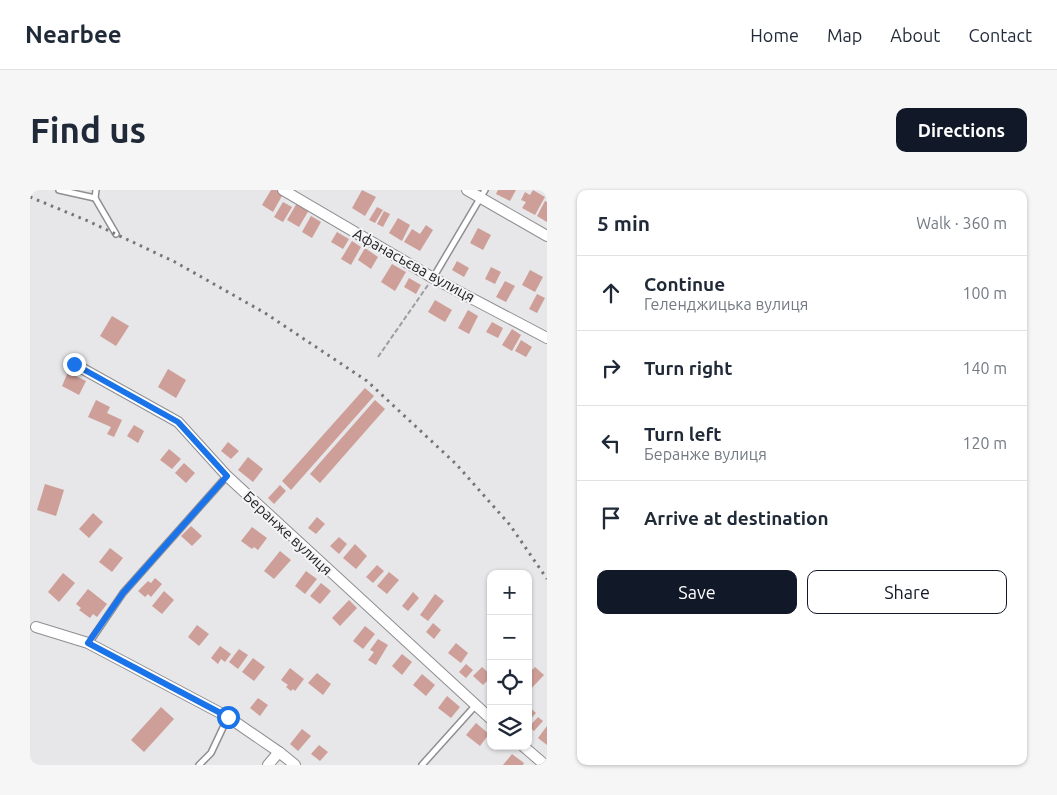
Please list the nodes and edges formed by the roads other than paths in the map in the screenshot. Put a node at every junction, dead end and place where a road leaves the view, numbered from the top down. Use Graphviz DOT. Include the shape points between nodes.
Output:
graph roads {
  1 [pos="59,190"];
  2 [pos="96,190"];
  3 [pos="283,190"];
  4 [pos="467,190"];
  5 [pos="483,194"];
  6 [pos="94,198"];
  7 [pos="116,234"];
  8 [pos="547,236"];
  9 [pos="433,278"];
  10 [pos="547,338"];
  11 [pos="74,364"];
  12 [pos="227,476"];
  13 [pos="36,627"];
  14 [pos="88,643"];
  15 [pos="475,706"];
  16 [pos="487,716"];
  17 [pos="228,717"];
  18 [pos="528,750"];
  19 [pos="280,752"];
  20 [pos="199,765"];
  21 [pos="268,765"];
  22 [pos="294,765"];
  23 [pos="422,765"];
  24 [pos="545,765"];
  1 -- 6 [label="lane"];
  2 -- 6 [label="lane"];
  3 -- 9 [label="street, Афанасьєва вулиця"];
  4 -- 5 [label="street"];
  5 -- 8 [label="street"];
  5 -- 9 [label="lane"];
  6 -- 7 [label="lane"];
  9 -- 10 [label="street, Афанасьєва вулиця"];
  11 -- 12 [label="street, Беранже вулиця" via="178,422"];
  12 -- 14 [label="lane" via="123,593"];
  12 -- 15 [label="street, Беранже вулиця"];
  13 -- 14 [label="street"];
  14 -- 17 [label="street"];
  15 -- 16 [label="street, Беранже вулиця"];
  15 -- 23 [label="lane"];
  17 -- 19 [label="street"];
  17 -- 20 [label="lane" via="211,753"];
  18 -- 24 [label="street"];
  19 -- 21 [label="street"];
  19 -- 22 [label="street"];
}
